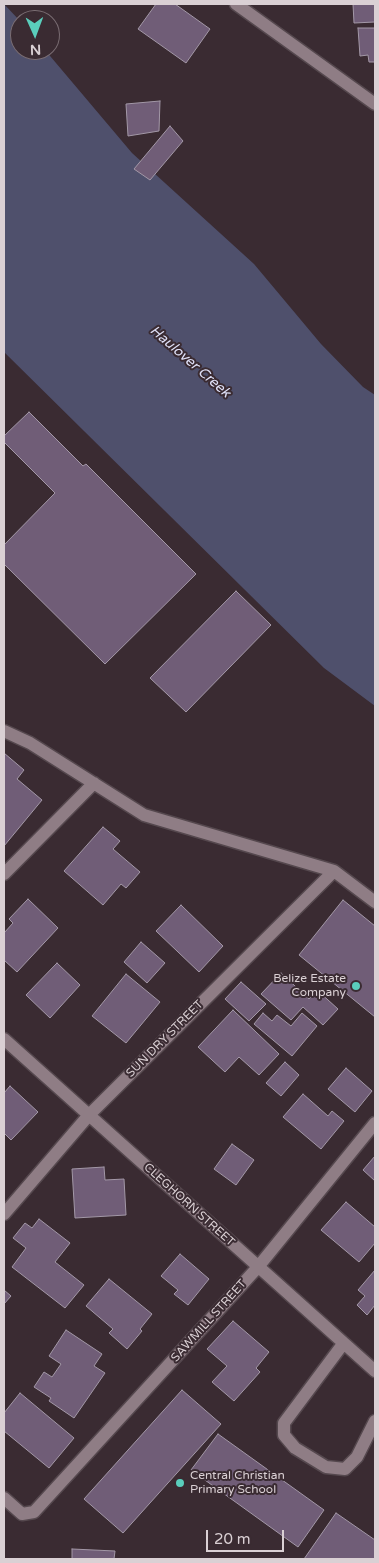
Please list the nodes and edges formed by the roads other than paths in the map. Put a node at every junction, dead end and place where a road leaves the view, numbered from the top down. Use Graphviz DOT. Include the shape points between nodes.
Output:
graph roads {
  1 [pos="236,4"];
  2 [pos="375,104"];
  3 [pos="4,731"];
  4 [pos="94,783"];
  5 [pos="334,872"];
  6 [pos="4,874"];
  7 [pos="375,902"];
  8 [pos="4,1039"];
  9 [pos="89,1115"];
  10 [pos="375,1123"];
  11 [pos="4,1214"];
  12 [pos="258,1267"];
  13 [pos="343,1344"];
  14 [pos="375,1371"];
  15 [pos="375,1421"];
  16 [pos="4,1498"];
  1 -- 2 [label="street"];
  3 -- 4 [label="street" via="30,743"];
  4 -- 5 [label="street" via="144,815"];
  4 -- 6 [label="street"];
  5 -- 7 [label="street"];
  5 -- 9 [label="street, SUN DRY STREET"];
  8 -- 9 [label="street, CLEGHORN STREET"];
  9 -- 11 [label="street, SUN DRY STREET"];
  9 -- 12 [label="street, CLEGHORN STREET"];
  10 -- 12 [label="street, SAWMILL STREET"];
  12 -- 13 [label="street, CLEGHORN STREET"];
  12 -- 16 [label="street, SAWMILL STREET" via="34,1512 22,1514"];
  13 -- 14 [label="street, CLEGHORN STREET"];
  13 -- 15 [label="street" via="284,1423 284,1435 295,1448 326,1467 345,1469 357,1457"];
}
